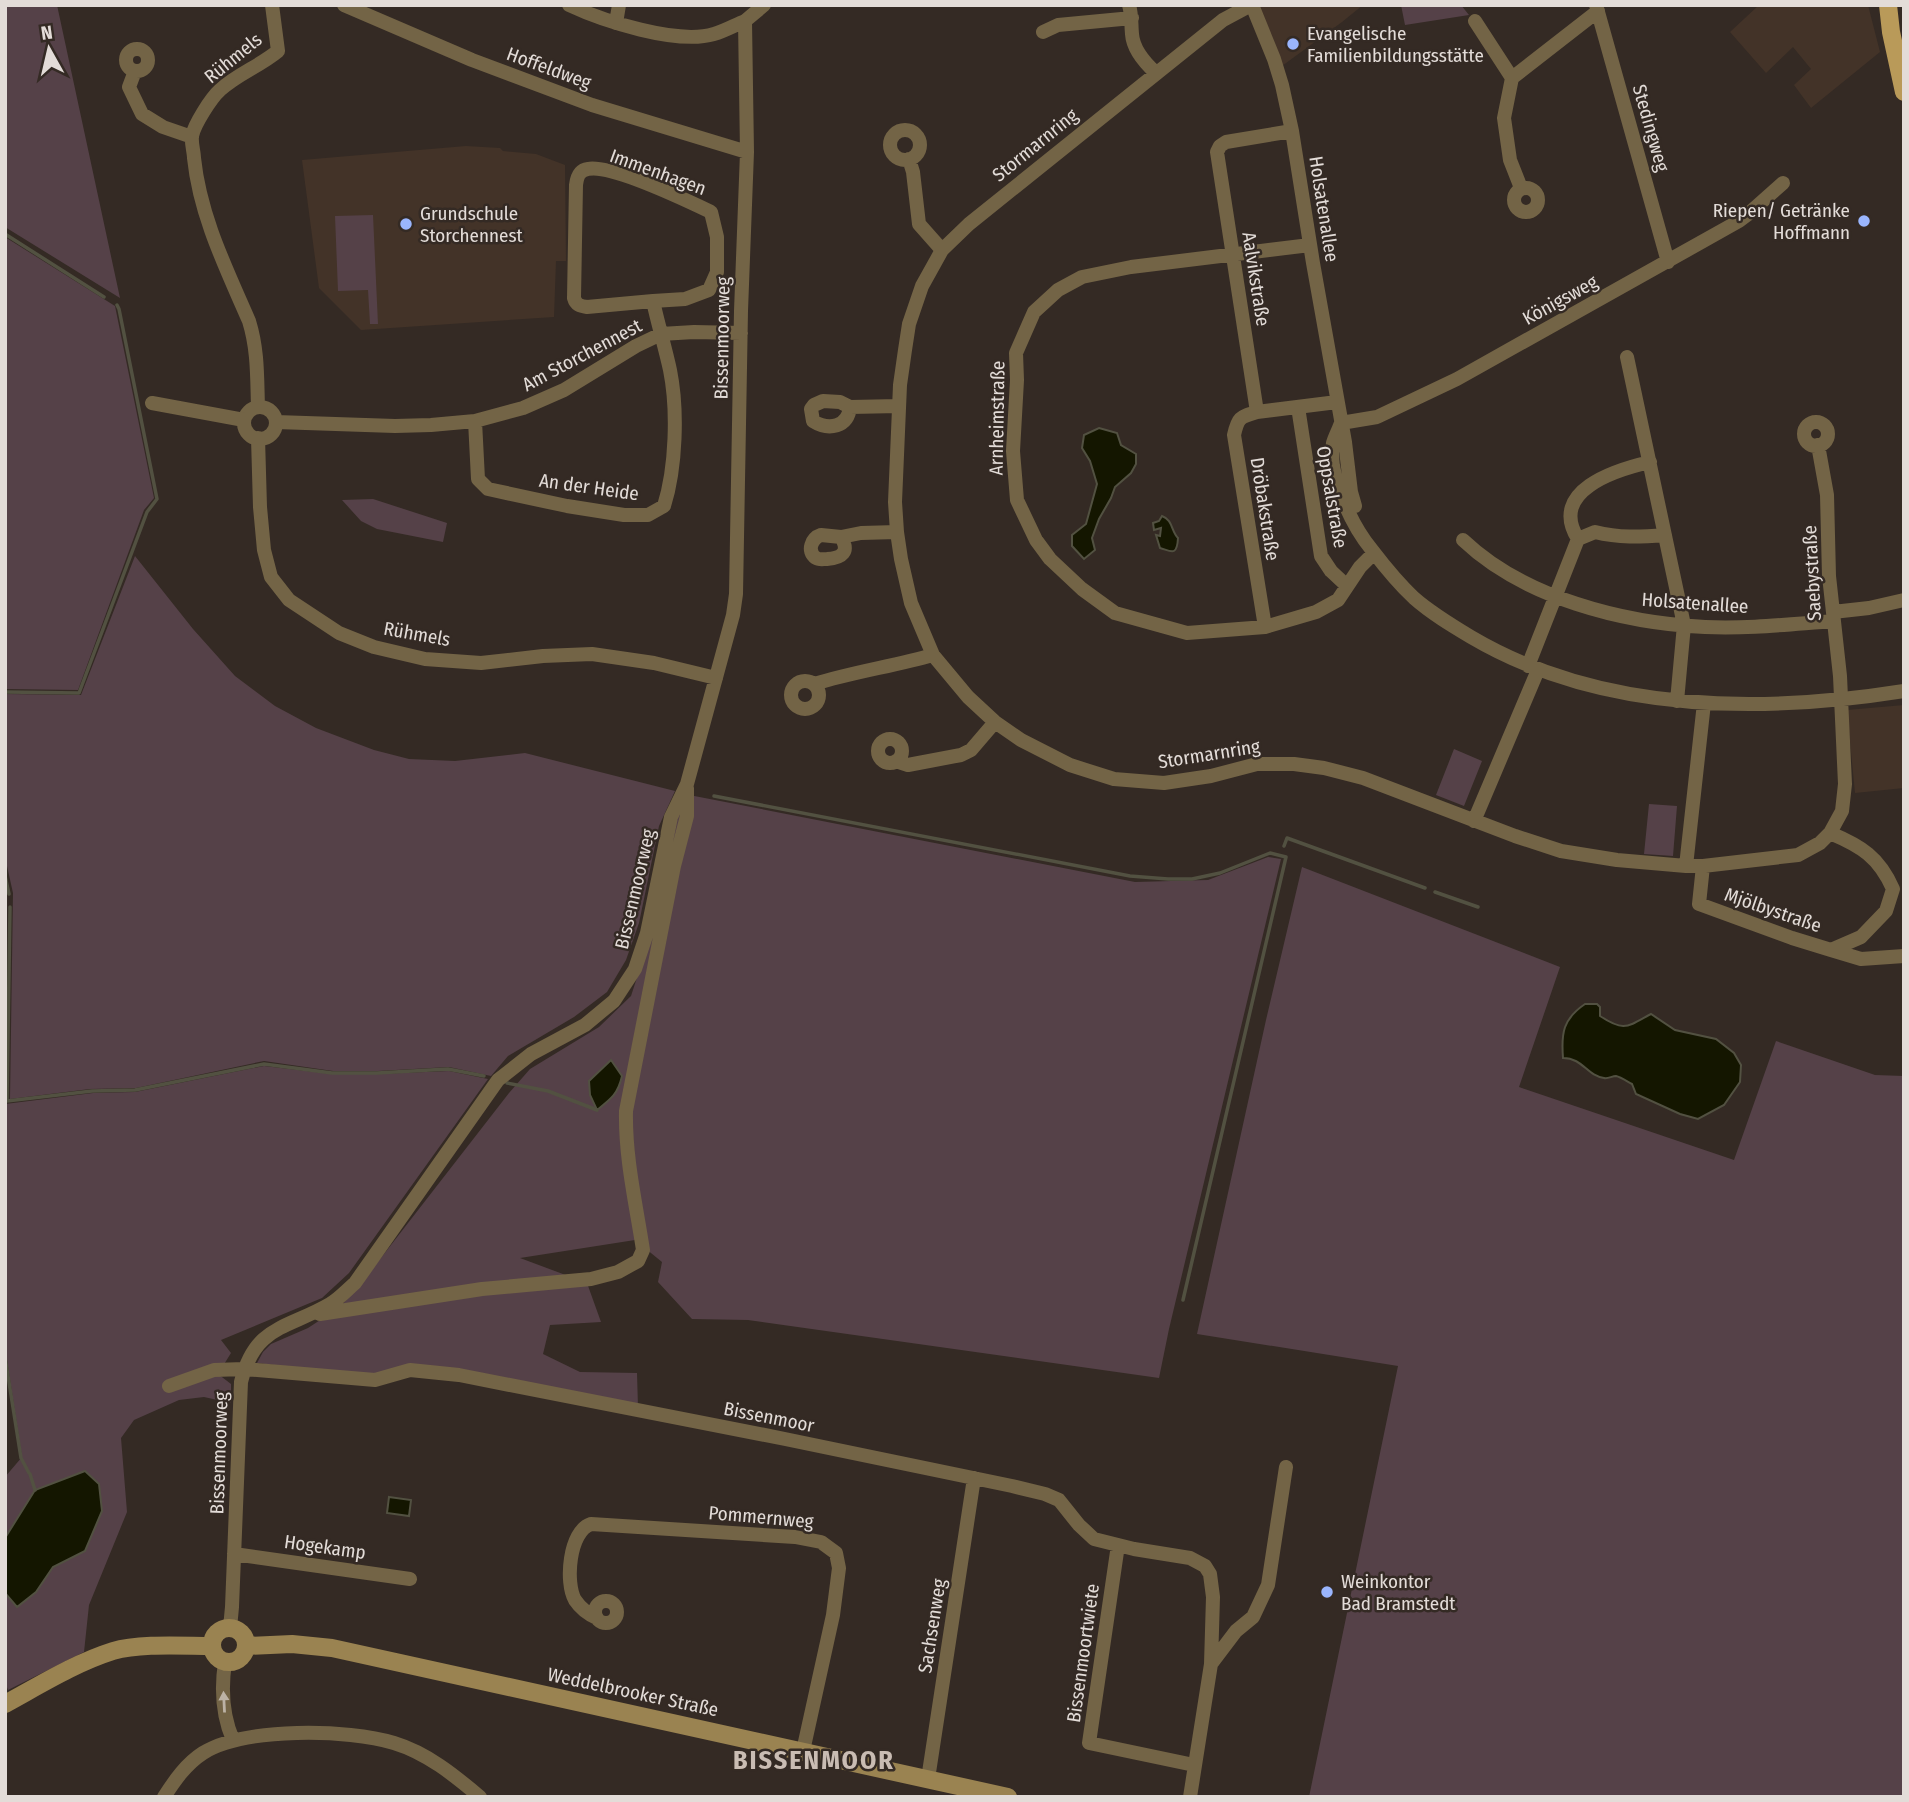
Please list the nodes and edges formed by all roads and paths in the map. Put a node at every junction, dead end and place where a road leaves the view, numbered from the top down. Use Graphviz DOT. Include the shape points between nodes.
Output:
graph roads {
  1 [pos="272,5"];
  2 [pos="344,5"];
  3 [pos="569,5"];
  4 [pos="619,5"];
  5 [pos="764,5"];
  6 [pos="1251,5"];
  7 [pos="1888,5"];
  8 [pos="1597,8"];
  9 [pos="1131,12"];
  10 [pos="745,21"];
  11 [pos="1475,21"];
  12 [pos="617,23"];
  13 [pos="1043,32"];
  14 [pos="135,71"];
  15 [pos="1156,74"];
  16 [pos="1512,78"];
  17 [pos="1904,92"];
  18 [pos="1292,131"];
  19 [pos="192,136"];
  20 [pos="747,152"];
  21 [pos="909,159"];
  22 [pos="1783,183"];
  23 [pos="1521,188"];
  24 [pos="1310,245"];
  25 [pos="942,250"];
  26 [pos="1233,254"];
  27 [pos="1668,262"];
  28 [pos="653,301"];
  29 [pos="741,333"];
  30 [pos="661,334"];
  31 [pos="1627,357"];
  32 [pos="1337,402"];
  33 [pos="152,403"];
  34 [pos="899,406"];
  35 [pos="258,407"];
  36 [pos="850,407"];
  37 [pos="1298,407"];
  38 [pos="1258,412"];
  39 [pos="244,420"];
  40 [pos="475,421"];
  41 [pos="276,422"];
  42 [pos="1341,423"];
  43 [pos="258,438"];
  44 [pos="1818,446"];
  45 [pos="1650,462"];
  46 [pos="897,532"];
  47 [pos="1665,535"];
  48 [pos="841,537"];
  49 [pos="1578,539"];
  50 [pos="1463,540"];
  51 [pos="1374,553"];
  52 [pos="1347,586"];
  53 [pos="1556,596"];
  54 [pos="1904,600"];
  55 [pos="1833,616"];
  56 [pos="1684,625"];
  57 [pos="1265,627"];
  58 [pos="933,655"];
  59 [pos="1533,668"];
  60 [pos="716,678"];
  61 [pos="814,684"];
  62 [pos="1904,691"];
  63 [pos="1841,698"];
  64 [pos="1677,701"];
  65 [pos="1704,702"];
  66 [pos="995,722"];
  67 [pos="896,761"];
  68 [pos="687,784"];
  69 [pos="1474,821"];
  70 [pos="1830,833"];
  71 [pos="1686,866"];
  72 [pos="1703,866"];
  73 [pos="1898,891"];
  74 [pos="1831,950"];
  75 [pos="1904,956"];
  76 [pos="302,1317"];
  77 [pos="244,1369"];
  78 [pos="169,1386"];
  79 [pos="1286,1467"];
  80 [pos="974,1478"];
  81 [pos="1118,1545"];
  82 [pos="234,1554"];
  83 [pos="410,1579"];
  84 [pos="597,1618"];
  85 [pos="1211,1625"];
  86 [pos="230,1628"];
  87 [pos="1236,1631"];
  88 [pos="212,1646"];
  89 [pos="247,1646"];
  90 [pos="225,1662"];
  91 [pos="1211,1664"];
  92 [pos="5,1704"];
  93 [pos="233,1740"];
  94 [pos="803,1751"];
  95 [pos="1194,1765"];
  96 [pos="928,1779"];
  97 [pos="164,1797"];
  98 [pos="480,1797"];
  99 [pos="1008,1797"];
  100 [pos="1190,1797"];
  1 -- 19 [label="street, Rühmels" via="278,51 219,91"];
  2 -- 20 [label="street, Hoffeldweg" via="567,96"];
  3 -- 12 [label="street"];
  4 -- 12 [label="street"];
  5 -- 10 [label="street"];
  6 -- 15 [label="street, Stormarnring" via="1223,20"];
  6 -- 18 [label="street, Holsatenallee" via="1274,59"];
  7 -- 17 [label="main road"];
  8 -- 16 [label="street"];
  8 -- 27 [label="street, Stedingweg"];
  9 -- 13 [label="street"];
  9 -- 15 [label="street" via="1132,38 1142,60"];
  10 -- 12 [label="street" via="713,35 676,37"];
  10 -- 20 [label="street, Bissenmoorweg"];
  11 -- 16 [label="street"];
  14 -- 19 [label="street" via="129,87 142,114"];
  15 -- 25 [label="street, Stormarnring"];
  16 -- 23 [label="street" via="1504,118 1510,160"];
  18 -- 24 [label="street, Holsatenallee"];
  18 -- 26 [label="street, Aalvikstraße" via="1226,142 1217,152"];
  19 -- 35 [label="street" via="208,223 254,337"];
  20 -- 29 [label="street, Bissenmoorweg"];
  21 -- 25 [label="street" via="919,225"];
  22 -- 27 [label="street, Königsweg" via="1748,215"];
  24 -- 26 [label="street, Arnheimstraße"];
  24 -- 32 [label="street, Holsatenallee"];
  25 -- 34 [label="street, Stormarnring" via="922,286 909,324"];
  26 -- 38 [label="street, Aalvikstraße"];
  26 -- 57 [label="street, Arnheimstraße" via="1082,277 1058,290 1034,312 1016,353 1013,451 1017,500 1050,559 1115,612 1187,633"];
  27 -- 42 [label="street, Königsweg" via="1457,379 1377,417"];
  28 -- 28 [label="street, Immenhagen" via="685,299 709,290 717,272 711,212 618,174 584,170 576,185 576,303 587,307"];
  28 -- 30 [label="street"];
  29 -- 30 [label="street, Am Storchennest"];
  29 -- 60 [label="street, Bissenmoorweg" via="736,594"];
  30 -- 40 [label="street, Am Storchennest" via="565,390"];
  30 -- 40 [label="street, An der Heide" via="674,398 670,486 664,506 648,514 624,516 488,489 478,479"];
  31 -- 45 [label="street"];
  32 -- 37 [label="street"];
  32 -- 42 [label="street, Holsatenallee"];
  33 -- 39 [label="street"];
  34 -- 36 [label="street"];
  34 -- 46 [label="street, Stormarnring"];
  35 -- 39 [label="street"];
  35 -- 41 [label="street" via="272,412"];
  37 -- 38 [label="street"];
  37 -- 52 [label="street, Oppsalstraße" via="1321,556"];
  38 -- 57 [label="street, Dröbakstraße" via="1237,421 1234,435"];
  39 -- 43 [label="street" via="247,432"];
  40 -- 41 [label="street, Am Storchennest" via="395,426"];
  41 -- 43 [label="street" via="272,433"];
  42 -- 51 [label="street, Holsatenallee" via="1363,540"];
  43 -- 60 [label="street, Rühmels" via="260,508 271,577 289,600 339,633 425,659 481,663 592,654"];
  44 -- 55 [label="street, Saebystraße" via="1827,495"];
  45 -- 47 [label="street"];
  45 -- 49 [label="street" via="1595,481 1579,494 1570,524"];
  46 -- 48 [label="street"];
  46 -- 58 [label="street, Stormarnring" via="911,603"];
  47 -- 49 [label="street" via="1630,538 1595,532"];
  47 -- 56 [label="street"];
  49 -- 53 [label="street"];
  50 -- 53 [label="street, Holsatenallee" via="1515,577"];
  51 -- 52 [label="street, Arnheimstraße"];
  51 -- 59 [label="street, Holsatenallee" via="1433,613"];
  52 -- 57 [label="street, Arnheimstraße" via="1338,600 1316,612"];
  53 -- 56 [label="street, Holsatenallee" via="1616,615"];
  53 -- 59 [label="street"];
  54 -- 55 [label="street, Holsatenallee"];
  55 -- 56 [label="street, Holsatenallee" via="1747,627"];
  55 -- 63 [label="street, Saebystraße"];
  56 -- 64 [label="street"];
  58 -- 61 [label="street"];
  58 -- 66 [label="street, Stormarnring" via="968,698"];
  59 -- 64 [label="street, Holsatenallee" via="1590,687"];
  59 -- 69 [label="street"];
  60 -- 68 [label="street, Bissenmoorweg"];
  62 -- 63 [label="street, Holsatenallee"];
  63 -- 65 [label="street, Holsatenallee" via="1766,704"];
  63 -- 70 [label="street" via="1845,784 1842,811"];
  64 -- 65 [label="street, Holsatenallee"];
  65 -- 71 [label="street"];
  66 -- 67 [label="street" via="961,755 908,765"];
  66 -- 69 [label="street, Stormarnring" via="1070,765 1114,779 1164,783 1257,764 1294,764 1363,778"];
  68 -- 76 [label="street, Bissenmoorweg" via="671,817 635,970 614,1001 585,1025 531,1054 498,1080 355,1283 332,1304"];
  68 -- 76 [label="street" via="687,816 626,1111 625,1132 643,1250 638,1261 591,1279 482,1289"];
  69 -- 71 [label="street, Stormarnring" via="1562,851"];
  70 -- 72 [label="street, Stormarnring" via="1798,855"];
  70 -- 73 [label="street, Mjölbystraße" via="1880,863"];
  71 -- 72 [label="street, Stormarnring"];
  72 -- 74 [label="street, Mjölbystraße" via="1699,904"];
  73 -- 74 [label="street, Mjölbystraße" via="1861,937"];
  74 -- 75 [label="street, Mjölbystraße" via="1861,959"];
  76 -- 77 [label="street, Bissenmoorweg" via="268,1335"];
  77 -- 78 [label="street, Bissenmoor" via="214,1370"];
  77 -- 80 [label="street, Bissenmoor" via="375,1380 410,1370 458,1376"];
  77 -- 82 [label="street, Bissenmoorweg"];
  79 -- 87 [label="street, Bissenmoor" via="1268,1585 1253,1617"];
  80 -- 81 [label="street, Bissenmoor" via="1059,1500 1094,1539"];
  80 -- 96 [label="street, Sachsenweg"];
  81 -- 85 [label="street, Bissenmoor" via="1190,1558 1205,1566 1213,1597"];
  81 -- 95 [label="street, Bissenmoortwiete" via="1089,1744"];
  82 -- 83 [label="street, Hogekamp"];
  82 -- 86 [label="street, Bissenmoorweg"];
  84 -- 94 [label="street, Pommernweg" via="575,1600 569,1586 573,1543 585,1526 821,1542 836,1553 839,1568"];
  85 -- 87 [label="street"];
  85 -- 91 [label="street, Bissenmoor"];
  86 -- 88 [label="street" via="219,1631"];
  86 -- 89 [label="street" via="244,1636"];
  87 -- 91 [label="street, Bissenmoor"];
  88 -- 90 [label="street" via="215,1656"];
  88 -- 92 [label="street" via="115,1651"];
  89 -- 90 [label="street" via="240,1659"];
  89 -- 94 [label="street, Weddelbrooker Straße" via="332,1648"];
  93 -- 90 [label="street, one-way" via="225,1716"];
  91 -- 95 [label="street, Bissenmoor"];
  93 -- 97 [label="street" via="203,1753 182,1770"];
  93 -- 98 [label="street" via="302,1733 349,1734 394,1743 435,1761"];
  94 -- 96 [label="street, Weddelbrooker Straße"];
  95 -- 100 [label="street, Bissenmoor"];
  96 -- 99 [label="street, Weddelbrooker Straße"];
}
